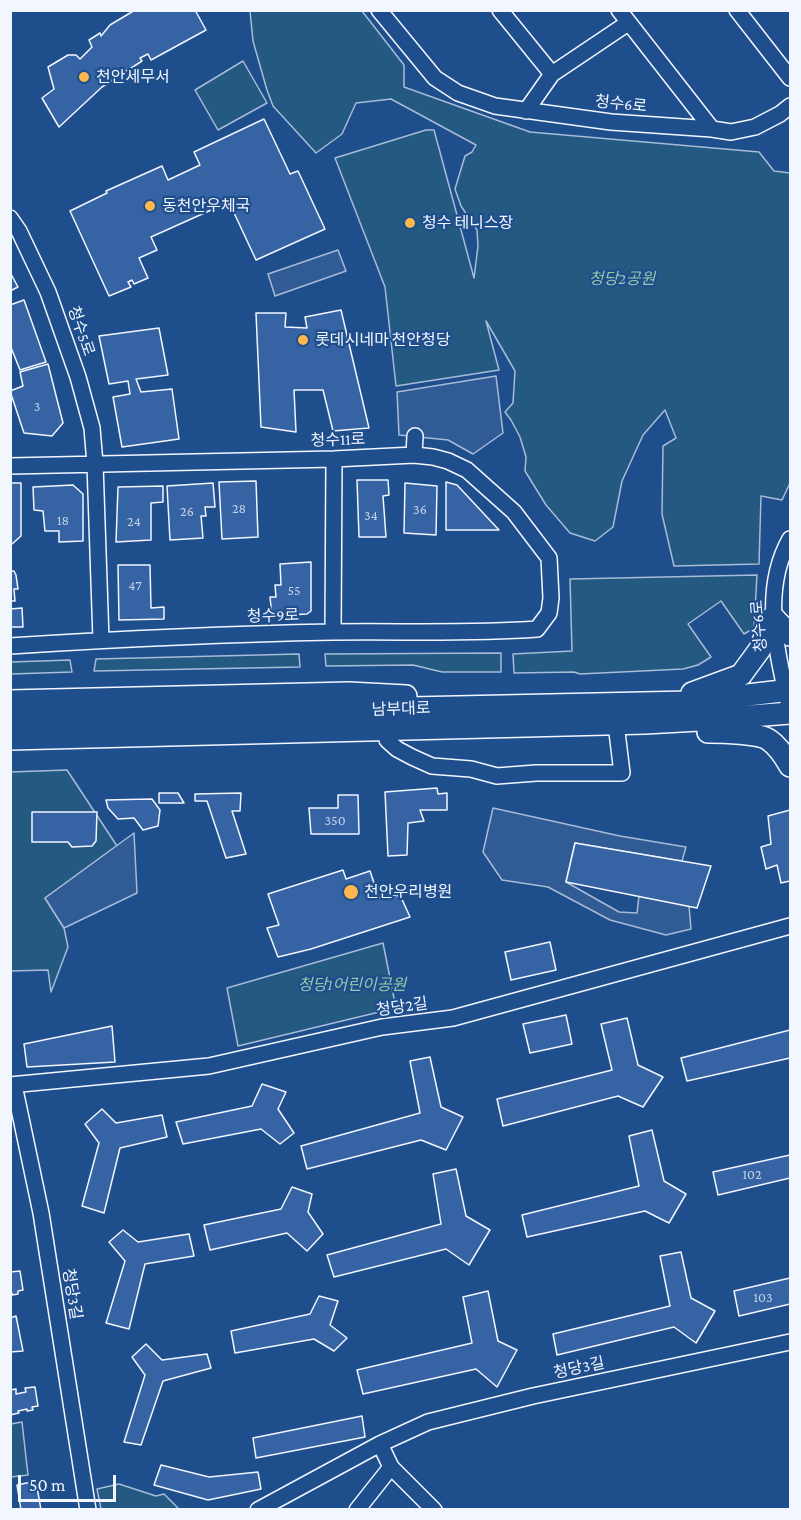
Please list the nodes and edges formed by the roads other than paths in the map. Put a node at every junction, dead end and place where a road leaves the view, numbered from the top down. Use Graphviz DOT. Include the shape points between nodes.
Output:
graph roads {
  1 [pos="378,10"];
  2 [pos="500,10"];
  3 [pos="737,10"];
  4 [pos="624,17"];
  5 [pos="552,74"];
  6 [pos="790,78"];
  7 [pos="790,106"];
  8 [pos="526,111"];
  9 [pos="712,129"];
  10 [pos="10,218"];
  11 [pos="415,436"];
  12 [pos="414,455"];
  13 [pos="334,459"];
  14 [pos="95,464"];
  15 [pos="10,466"];
  16 [pos="790,539"];
  17 [pos="773,617"];
  18 [pos="537,628"];
  19 [pos="333,632"];
  20 [pos="790,634"];
  21 [pos="101,640"];
  22 [pos="10,646"];
  23 [pos="10,701"];
  24 [pos="789,701"];
  25 [pos="641,713"];
  26 [pos="478,717"];
  27 [pos="10,721"];
  28 [pos="616,724"];
  29 [pos="10,739"];
  30 [pos="387,740"];
  31 [pos="10,752"];
  32 [pos="790,766"];
  33 [pos="790,926"];
  34 [pos="12,1085"];
  35 [pos="790,1342"];
  36 [pos="380,1444"];
  37 [pos="391,1467"];
  38 [pos="88,1509"];
  39 [pos="258,1509"];
  40 [pos="357,1509"];
  41 [pos="434,1509"];
  1 -- 8 [label="street, 청수6로" via="435,78 475,100"];
  2 -- 5 [label="street"];
  3 -- 6 [label="street"];
  4 -- 5 [label="street"];
  4 -- 9 [label="street"];
  5 -- 8 [label="street"];
  7 -- 9 [label="street, 청수6로" via="755,127 731,132"];
  8 -- 9 [label="street, 청수6로"];
  10 -- 14 [label="street, 청수5로" via="48,292 78,377 92,428"];
  11 -- 12 [label="street"];
  12 -- 13 [label="street, 청수11로"];
  12 -- 18 [label="street, 청수11로" via="448,461 467,470 514,512 549,558 549,613"];
  13 -- 14 [label="street, 청수11로"];
  13 -- 19 [label="street"];
  14 -- 15 [label="street, 청수11로"];
  14 -- 21 [label="street, 청수5로"];
  16 -- 17 [label="street, 청수6로" via="780,563"];
  17 -- 20 [label="highway"];
  17 -- 24 [label="street, 청수6로"];
  17 -- 25 [label="highway" via="760,649 741,675"];
  18 -- 19 [label="street, 청수9로" via="494,632"];
  19 -- 21 [label="street, 청수9로"];
  21 -- 22 [label="street, 청수9로"];
  23 -- 26 [label="highway" via="349,693 412,697"];
  24 -- 25 [label="highway, 남부대로" via="699,720"];
  25 -- 26 [label="highway, 남부대로"];
  25 -- 28 [label="highway, 남부대로"];
  25 -- 32 [label="highway" via="689,732 732,732 768,738"];
  26 -- 27 [label="highway, 남부대로"];
  26 -- 28 [label="highway, 남부대로"];
  26 -- 29 [label="highway, 남부대로"];
  26 -- 30 [label="highway" via="413,738"];
  28 -- 30 [label="street" via="622,773 497,776 432,766"];
  30 -- 31 [label="highway"];
  33 -- 34 [label="street, 청당2길" via="453,1018 382,1027 209,1066"];
  34 -- 38 [label="street, 청당3길" via="41,1213"];
  35 -- 36 [label="street, 청당3길" via="428,1422"];
  36 -- 37 [label="street"];
  36 -- 39 [label="street, 청당3길"];
  37 -- 40 [label="street"];
  37 -- 41 [label="street"];
}
